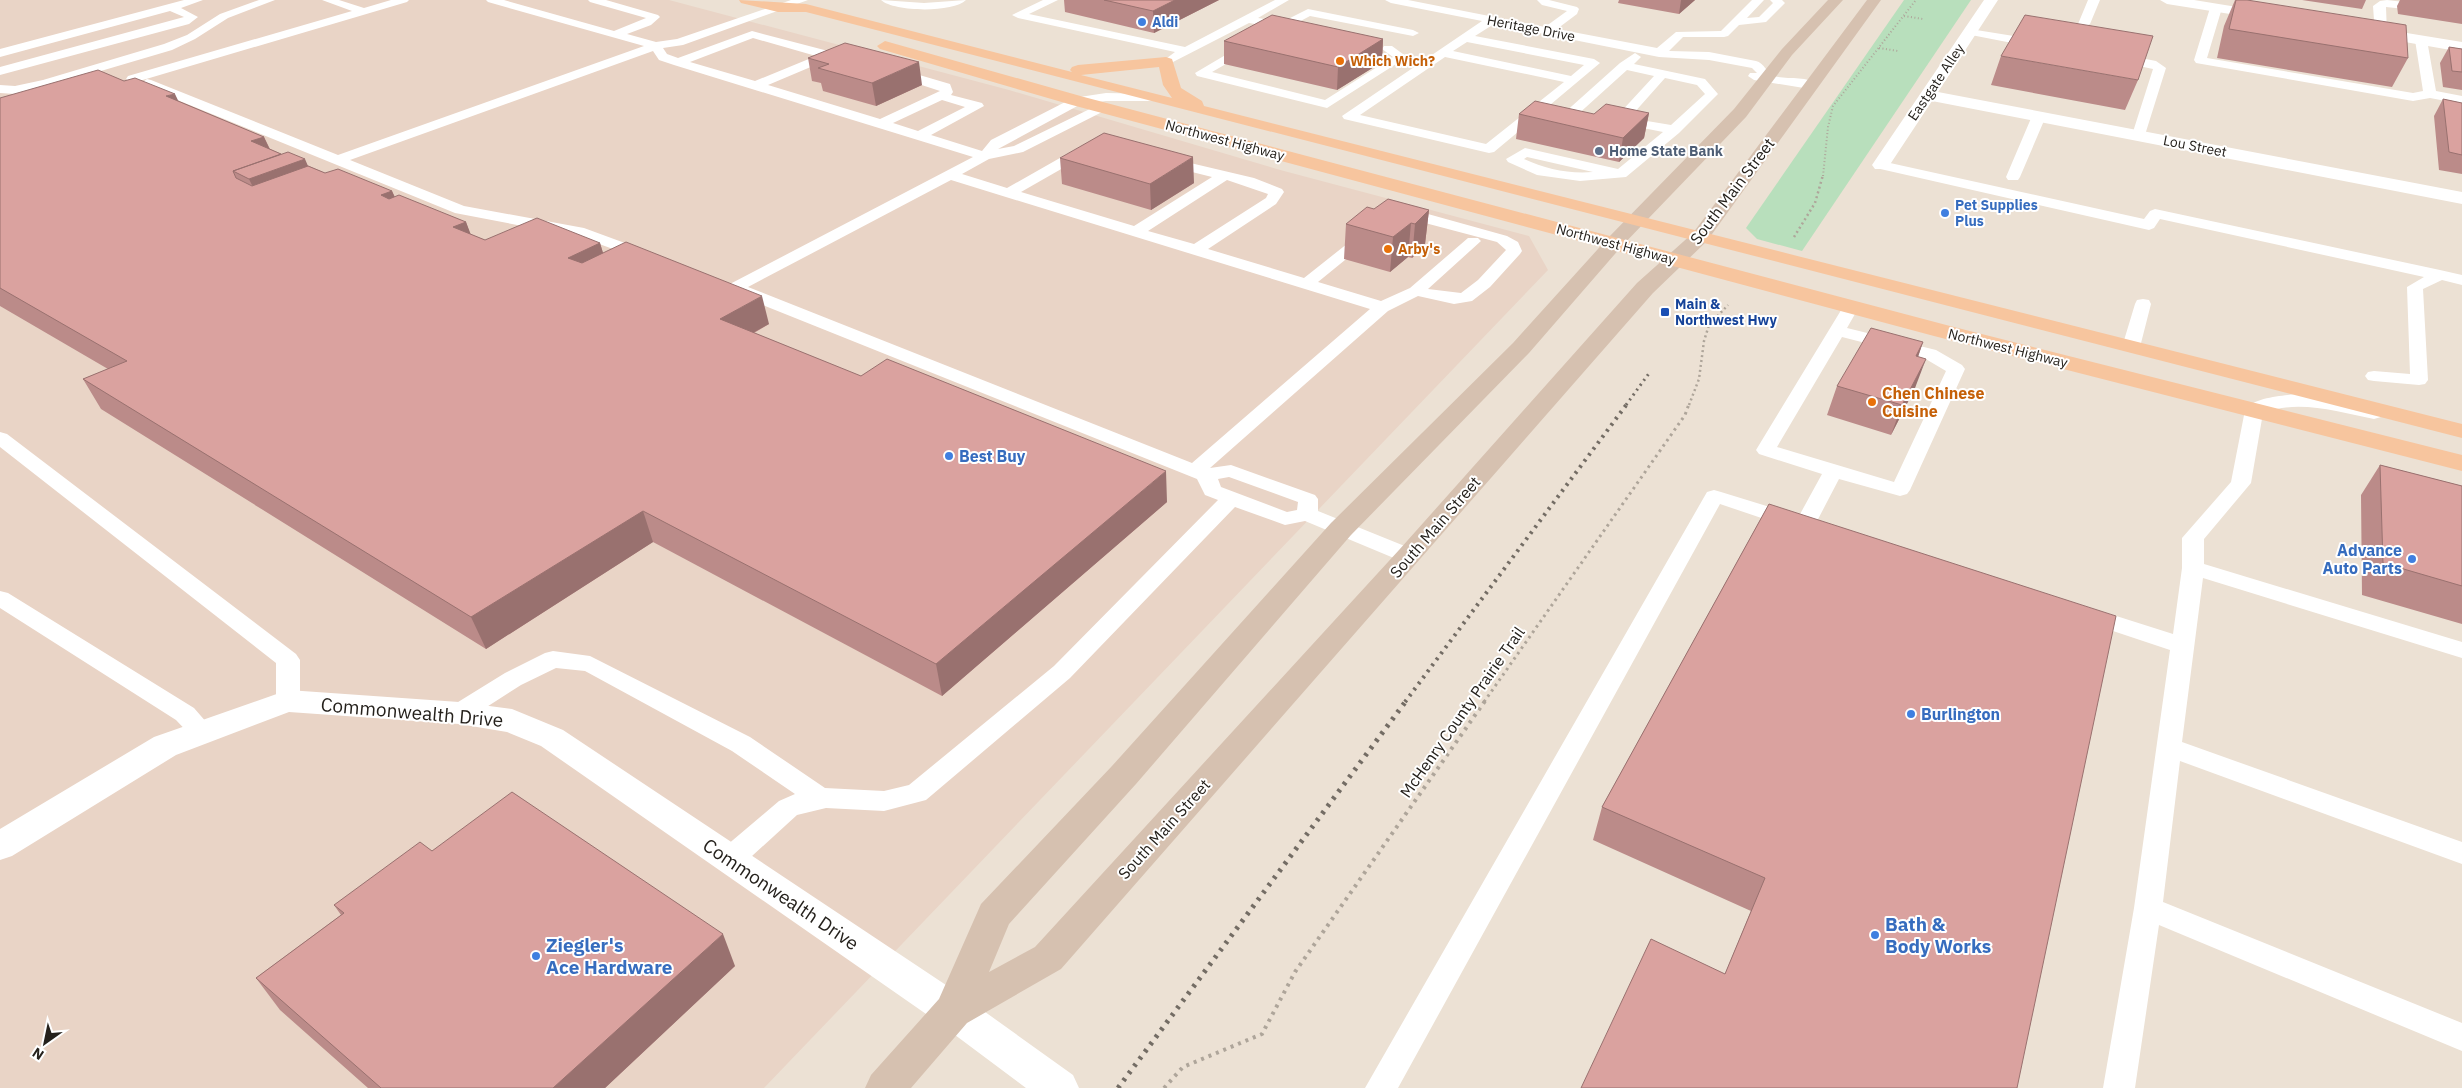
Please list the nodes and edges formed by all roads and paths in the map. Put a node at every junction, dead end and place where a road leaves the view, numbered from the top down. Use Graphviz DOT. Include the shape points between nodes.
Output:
graph roads {
  1 [pos="197,0"];
  2 [pos="269,0"];
  3 [pos="328,0"];
  4 [pos="403,0"];
  5 [pos="495,0"];
  6 [pos="594,0"];
  7 [pos="802,0"];
  8 [pos="887,0"];
  9 [pos="960,0"];
  10 [pos="1052,0"];
  11 [pos="1283,0"];
  12 [pos="1391,0"];
  13 [pos="1543,0"];
  14 [pos="1758,0"];
  15 [pos="1776,0"];
  16 [pos="1836,0"];
  17 [pos="1874,0"];
  18 [pos="1916,0"];
  19 [pos="1991,0"];
  20 [pos="2094,0"];
  21 [pos="2167,0"];
  22 [pos="2388,1"];
  23 [pos="763,3"];
  24 [pos="1446,6"];
  25 [pos="171,7"];
  26 [pos="2216,8"];
  27 [pos="363,11"];
  28 [pos="2462,12"];
  29 [pos="1904,16"];
  30 [pos="1430,17"];
  31 [pos="1248,19"];
  32 [pos="1923,19"];
  33 [pos="2284,19"];
  34 [pos="1492,20"];
  35 [pos="1735,22"];
  36 [pos="803,23"];
  37 [pos="2084,24"];
  38 [pos="1282,26"];
  39 [pos="2352,29"];
  40 [pos="1301,30"];
  41 [pos="1547,31"];
  42 [pos="1970,32"];
  43 [pos="1413,33"];
  44 [pos="616,34"];
  45 [pos="2381,34"];
  46 [pos="1466,38"];
  47 [pos="2421,40"];
  48 [pos="868,41"];
  49 [pos="656,46"];
  50 [pos="2046,46"];
  51 [pos="2462,47"];
  52 [pos="1879,48"];
  53 [pos="1643,50"];
  54 [pos="1186,51"];
  55 [pos="1898,51"];
  56 [pos="1443,53"];
  57 [pos="1659,53"];
  58 [pos="0,54"];
  59 [pos="1672,55"];
  60 [pos="2104,56"];
  61 [pos="834,59"];
  62 [pos="678,62"];
  63 [pos="1166,62"];
  64 [pos="1624,66"];
  65 [pos="1706,68"];
  66 [pos="882,69"];
  67 [pos="0,71"];
  68 [pos="1054,71"];
  69 [pos="1663,74"];
  70 [pos="1740,75"];
  71 [pos="1768,77"];
  72 [pos="136,78"];
  73 [pos="1574,80"];
  74 [pos="117,84"];
  75 [pos="1810,85"];
  76 [pos="754,86"];
  77 [pos="0,89"];
  78 [pos="773,91"];
  79 [pos="1928,94"];
  80 [pos="2430,94"];
  81 [pos="941,96"];
  82 [pos="1148,97"];
  83 [pos="2462,100"];
  84 [pos="1078,101"];
  85 [pos="1103,108"];
  86 [pos="1213,113"];
  87 [pos="2039,116"];
  88 [pos="1560,123"];
  89 [pos="881,124"];
  90 [pos="1674,130"];
  91 [pos="918,136"];
  92 [pos="2140,136"];
  93 [pos="1097,143"];
  94 [pos="985,156"];
  95 [pos="1155,158"];
  96 [pos="338,160"];
  97 [pos="1882,165"];
  98 [pos="1621,174"];
  99 [pos="950,175"];
  100 [pos="1223,176"];
  101 [pos="2013,177"];
  102 [pos="1009,193"];
  103 [pos="2462,198"];
  104 [pos="1637,221"];
  105 [pos="1135,232"];
  106 [pos="1700,237"];
  107 [pos="1473,241"];
  108 [pos="1614,243"];
  109 [pos="1788,243"];
  110 [pos="1196,250"];
  111 [pos="1678,260"];
  112 [pos="662,262"];
  113 [pos="2440,275"];
  114 [pos="2462,280"];
  115 [pos="716,281"];
  116 [pos="1306,284"];
  117 [pos="734,288"];
  118 [pos="1416,291"];
  119 [pos="2143,304"];
  120 [pos="1728,305"];
  121 [pos="1851,306"];
  122 [pos="1382,307"];
  123 [pos="1837,331"];
  124 [pos="1942,331"];
  125 [pos="2131,347"];
  126 [pos="1930,354"];
  127 [pos="2374,376"];
  128 [pos="2254,410"];
  129 [pos="2423,421"];
  130 [pos="2462,430"];
  131 [pos="0,438"];
  132 [pos="2462,462"];
  133 [pos="1833,471"];
  134 [pos="1200,473"];
  135 [pos="1232,498"];
  136 [pos="1307,514"];
  137 [pos="1341,529"];
  138 [pos="1409,556"];
  139 [pos="2193,568"];
  140 [pos="0,598"];
  141 [pos="2069,610"];
  142 [pos="2183,646"];
  143 [pos="2462,650"];
  144 [pos="288,701"];
  145 [pos="459,713"];
  146 [pos="202,731"];
  147 [pos="2170,747"];
  148 [pos="821,799"];
  149 [pos="0,846"];
  150 [pos="2462,853"];
  151 [pos="730,859"];
  152 [pos="2148,908"];
  153 [pos="953,1011"];
  154 [pos="2462,1036"];
  155 [pos="885,1088"];
  156 [pos="1059,1088"];
  157 [pos="1164,1088"];
  158 [pos="1381,1088"];
  159 [pos="2119,1088"];
  1 -- 25 [label="lane"];
  2 -- 77 [label="lane" via="224,16 168,47 46,84 15,90"];
  3 -- 27 [label="lane"];
  4 -- 27 [label="lane"];
  5 -- 44 [label="lane"];
  6 -- 44 [label="lane" via="654,17 647,23"];
  7 -- 23 [label="lane"];
  8 -- 9 [label="lane" via="907,6"];
  10 -- 54 [label="lane" via="1018,15"];
  11 -- 31 [label="lane"];
  12 -- 30 [label="lane"];
  13 -- 41 [label="lane" via="1573,9"];
  14 -- 35 [label="lane"];
  15 -- 35 [label="lane" via="1779,3 1762,20"];
  16 -- 71 [label="street, South Main Street"];
  17 -- 75 [label="street, South Main Street"];
  18 -- 29 [label="path"];
  19 -- 42 [label="street, Eastgate Alley"];
  20 -- 37 [label="lane"];
  21 -- 26 [label="street"];
  22 -- 28 [label="lane"];
  22 -- 45 [label="lane" via="2379,6 2385,15"];
  23 -- 36 [label="main road" via="784,18"];
  23 -- 49 [label="lane" via="679,42"];
  23 -- 49 [label="lane" via="664,38"];
  23 -- 68 [label="main road, Northwest Highway" via="806,8"];
  24 -- 30 [label="lane"];
  24 -- 34 [label="lane, Heritage Drive"];
  25 -- 58 [label="lane"];
  25 -- 67 [label="lane" via="192,17 185,22"];
  26 -- 33 [label="street"];
  26 -- 80 [label="lane" via="2200,60 2413,97"];
  27 -- 72 [label="lane"];
  29 -- 32 [label="path"];
  29 -- 52 [label="path"];
  30 -- 43 [label="lane"];
  31 -- 38 [label="lane"];
  31 -- 54 [label="lane"];
  34 -- 41 [label="lane, Heritage Drive"];
  34 -- 46 [label="lane"];
  35 -- 57 [label="lane" via="1724,34 1680,34"];
  38 -- 40 [label="lane"];
  38 -- 43 [label="lane" via="1308,12"];
  38 -- 43 [label="lane" via="1201,73 1327,104 1402,57 1383,48"];
  39 -- 45 [label="street"];
  41 -- 53 [label="lane, Heritage Drive"];
  42 -- 50 [label="lane"];
  42 -- 79 [label="street, Eastgate Alley"];
  44 -- 49 [label="lane"];
  45 -- 47 [label="street"];
  46 -- 56 [label="lane"];
  46 -- 73 [label="lane" via="1594,63"];
  47 -- 51 [label="street"];
  47 -- 80 [label="lane"];
  48 -- 84 [label="main road, Northwest Highway"];
  49 -- 62 [label="lane" via="663,57"];
  49 -- 96 [label="lane"];
  52 -- 55 [label="path"];
  52 -- 109 [label="path" via="1834,106 1828,120 1820,190 1808,219"];
  53 -- 57 [label="lane, Heritage Drive"];
  53 -- 64 [label="lane"];
  54 -- 63 [label="lane"];
  56 -- 73 [label="lane"];
  56 -- 73 [label="lane" via="1349,116 1489,148"];
  57 -- 59 [label="lane, Heritage Drive"];
  59 -- 65 [label="lane, Heritage Drive"];
  59 -- 71 [label="lane, Heritage Drive" via="1709,56 1756,65"];
  60 -- 92 [label="lane" via="2160,68"];
  61 -- 62 [label="lane" via="752,34"];
  61 -- 76 [label="lane"];
  61 -- 78 [label="lane"];
  62 -- 76 [label="lane"];
  63 -- 68 [label="main road"];
  63 -- 86 [label="main road" via="1170,86 1179,97"];
  64 -- 69 [label="lane"];
  64 -- 88 [label="lane"];
  66 -- 81 [label="lane" via="946,87"];
  68 -- 82 [label="main road, Northwest Highway"];
  69 -- 90 [label="lane" via="1626,115 1643,124"];
  69 -- 90 [label="lane" via="1701,82 1712,94"];
  70 -- 71 [label="lane, Heritage Drive"];
  71 -- 75 [label="lane, Heritage Drive"];
  71 -- 104 [label="street, South Main Street" via="1740,113"];
  72 -- 74 [label="lane"];
  72 -- 96 [label="lane"];
  75 -- 106 [label="street, South Main Street"];
  76 -- 78 [label="lane"];
  78 -- 89 [label="lane"];
  79 -- 87 [label="street, Lou Street"];
  79 -- 97 [label="street, Eastgate Alley"];
  80 -- 83 [label="lane"];
  81 -- 89 [label="lane"];
  81 -- 91 [label="lane" via="976,106"];
  82 -- 84 [label="lane"];
  82 -- 86 [label="main road, Northwest Highway"];
  84 -- 85 [label="main road, Northwest Highway"];
  84 -- 94 [label="lane" via="996,143"];
  85 -- 94 [label="lane" via="1018,149"];
  85 -- 108 [label="main road, Northwest Highway"];
  86 -- 104 [label="main road, Northwest Highway"];
  87 -- 92 [label="street, Lou Street"];
  87 -- 101 [label="lane"];
  89 -- 91 [label="lane"];
  90 -- 98 [label="lane"];
  91 -- 94 [label="lane"];
  92 -- 103 [label="street, Lou Street"];
  93 -- 102 [label="lane"];
  94 -- 99 [label="lane"];
  95 -- 100 [label="lane"];
  96 -- 112 [label="lane" via="460,210 584,233"];
  97 -- 113 [label="lane" via="2149,225 2155,214"];
  98 -- 98 [label="lane" via="1525,152 1513,159 1542,172 1580,177"];
  99 -- 102 [label="lane"];
  99 -- 117 [label="lane"];
  100 -- 105 [label="lane"];
  100 -- 110 [label="lane" via="1277,192 1271,201"];
  102 -- 105 [label="lane"];
  104 -- 106 [label="main road, Northwest Highway"];
  104 -- 108 [label="street, South Main Street"];
  105 -- 110 [label="lane"];
  106 -- 111 [label="street, South Main Street"];
  106 -- 125 [label="main road, Northwest Highway"];
  107 -- 118 [label="lane"];
  108 -- 111 [label="main road, Northwest Highway"];
  108 -- 137 [label="street, South Main Street" via="1521,348"];
  110 -- 116 [label="lane"];
  111 -- 121 [label="main road, Northwest Highway"];
  111 -- 138 [label="street, South Main Street" via="1645,288"];
  113 -- 114 [label="lane"];
  113 -- 127 [label="lane" via="2415,288 2419,380"];
  115 -- 117 [label="lane"];
  116 -- 118 [label="lane" via="1381,223 1396,215 1410,214 1512,244 1514,252 1465,298 1447,298"];
  116 -- 122 [label="lane"];
  117 -- 134 [label="lane"];
  118 -- 122 [label="lane"];
  119 -- 125 [label="lane"];
  120 -- 157 [label="path, McHenry County Prairie Trail" via="1709,325 1699,379 1685,415 1295,972 1262,1034 1183,1067"];
  121 -- 123 [label="lane"];
  121 -- 124 [label="main road, Northwest Highway"];
  122 -- 134 [label="lane"];
  123 -- 126 [label="lane"];
  123 -- 133 [label="lane" via="1766,450"];
  124 -- 126 [label="lane"];
  124 -- 128 [label="main road, Northwest Highway"];
  125 -- 129 [label="main road, Northwest Highway"];
  126 -- 133 [label="lane" via="1956,369 1900,490"];
  128 -- 129 [label="lane" via="2275,402 2296,400"];
  128 -- 132 [label="main road, Northwest Highway"];
  128 -- 139 [label="lane" via="2241,483 2192,538"];
  129 -- 130 [label="main road, Northwest Highway"];
  131 -- 144 [label="lane" via="288,660"];
  133 -- 158 [label="lane" via="1814,528 1714,496"];
  134 -- 135 [label="lane" via="1212,491"];
  134 -- 136 [label="lane" via="1231,471 1308,499"];
  135 -- 136 [label="lane" via="1285,519"];
  135 -- 148 [label="lane" via="1062,672 917,793 884,801"];
  136 -- 137 [label="lane"];
  137 -- 138 [label="lane"];
  137 -- 153 [label="street, South Main Street" via="1124,775 994,914"];
  138 -- 153 [label="street, South Main Street" via="1048,958"];
  139 -- 142 [label="lane"];
  139 -- 143 [label="lane"];
  140 -- 146 [label="lane" via="184,714"];
  141 -- 142 [label="lane"];
  142 -- 147 [label="lane"];
  144 -- 145 [label="street, Commonwealth Drive"];
  144 -- 146 [label="street, Commonwealth Drive"];
  145 -- 148 [label="lane" via="553,658 590,664 741,744"];
  145 -- 151 [label="street, Commonwealth Drive" via="512,721 552,738"];
  146 -- 149 [label="street, Commonwealth Drive" via="165,746"];
  147 -- 150 [label="lane"];
  147 -- 152 [label="lane"];
  148 -- 151 [label="lane" via="788,808"];
  151 -- 153 [label="street, Commonwealth Drive"];
  152 -- 154 [label="lane"];
  152 -- 159 [label="lane"];
  153 -- 155 [label="street, South Main Street"];
  153 -- 156 [label="street, Commonwealth Drive"];
}
